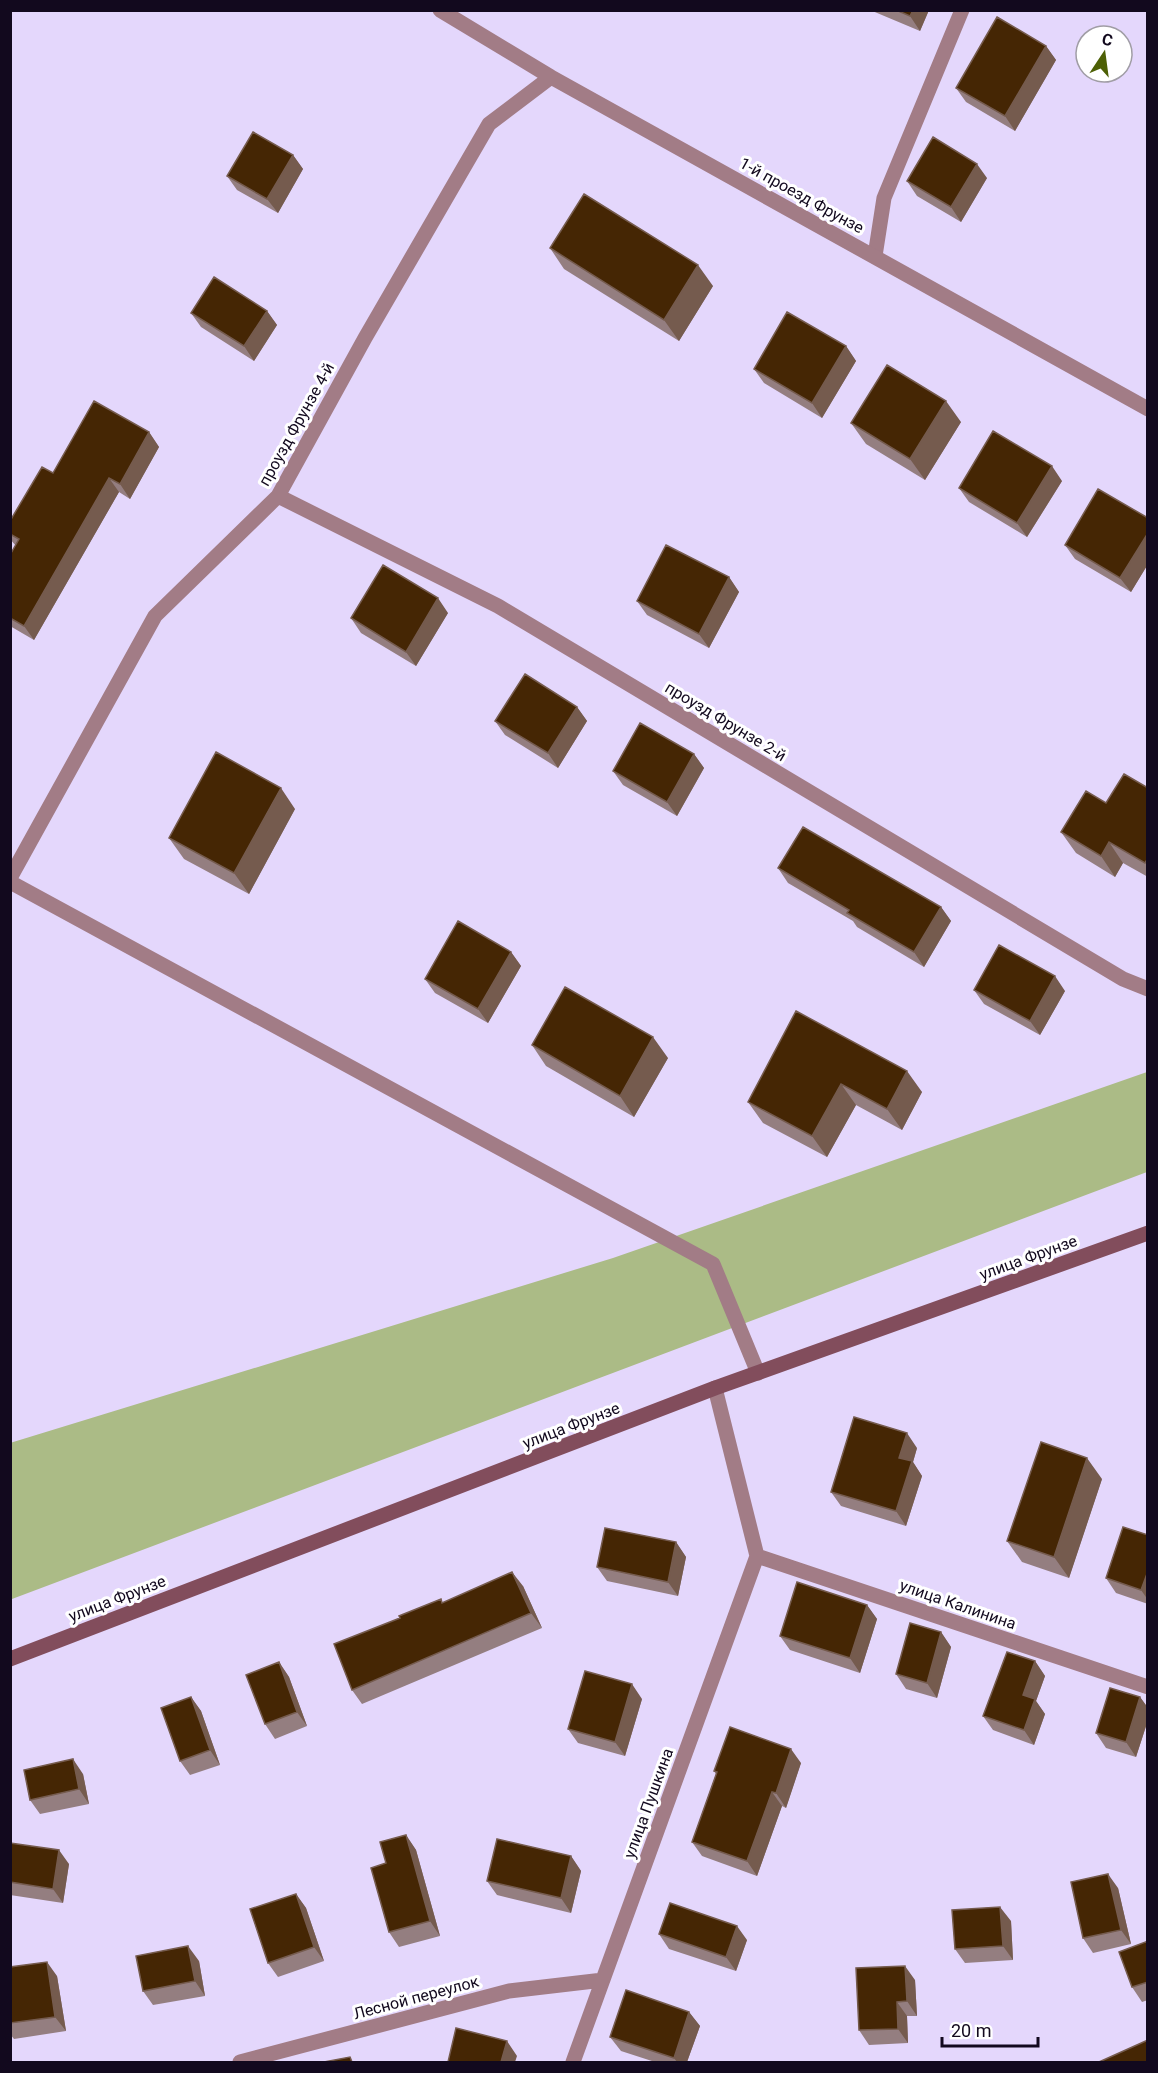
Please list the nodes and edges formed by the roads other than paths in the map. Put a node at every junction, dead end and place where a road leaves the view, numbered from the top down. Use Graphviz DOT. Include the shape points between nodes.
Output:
graph roads {
  1 [pos="440,10"];
  2 [pos="962,10"];
  3 [pos="551,77"];
  4 [pos="875,256"];
  5 [pos="1148,409"];
  6 [pos="278,496"];
  7 [pos="10,880"];
  8 [pos="1148,989"];
  9 [pos="1148,1233"];
  10 [pos="758,1373"];
  11 [pos="715,1388"];
  12 [pos="757,1556"];
  13 [pos="10,1659"];
  14 [pos="1148,1687"];
  15 [pos="603,1980"];
  16 [pos="240,2062"];
  17 [pos="573,2062"];
  1 -- 3 [label="street, 1-й проезд Фрунзе"];
  2 -- 4 [label="street" via="884,198"];
  3 -- 4 [label="street, 1-й проезд Фрунзе"];
  3 -- 6 [label="street, проузд Фрунзе 4-й" via="489,124 364,338"];
  4 -- 5 [label="street, 1-й проезд Фрунзе"];
  6 -- 7 [label="street, проузд Фрунзе 4-й" via="154,616"];
  6 -- 8 [label="street, проузд Фрунзе 2-й" via="498,606 1123,979"];
  7 -- 10 [label="street" via="713,1264"];
  9 -- 10 [label="street, улица Фрунзе"];
  10 -- 11 [label="street, улица Фрунзе"];
  11 -- 12 [label="street"];
  11 -- 13 [label="street, улица Фрунзе"];
  12 -- 14 [label="street, улица Калинина"];
  12 -- 15 [label="street, улица Пушкина"];
  15 -- 16 [label="street, Лесной переулок" via="509,1991"];
  15 -- 17 [label="street, улица Пушкина"];
}
